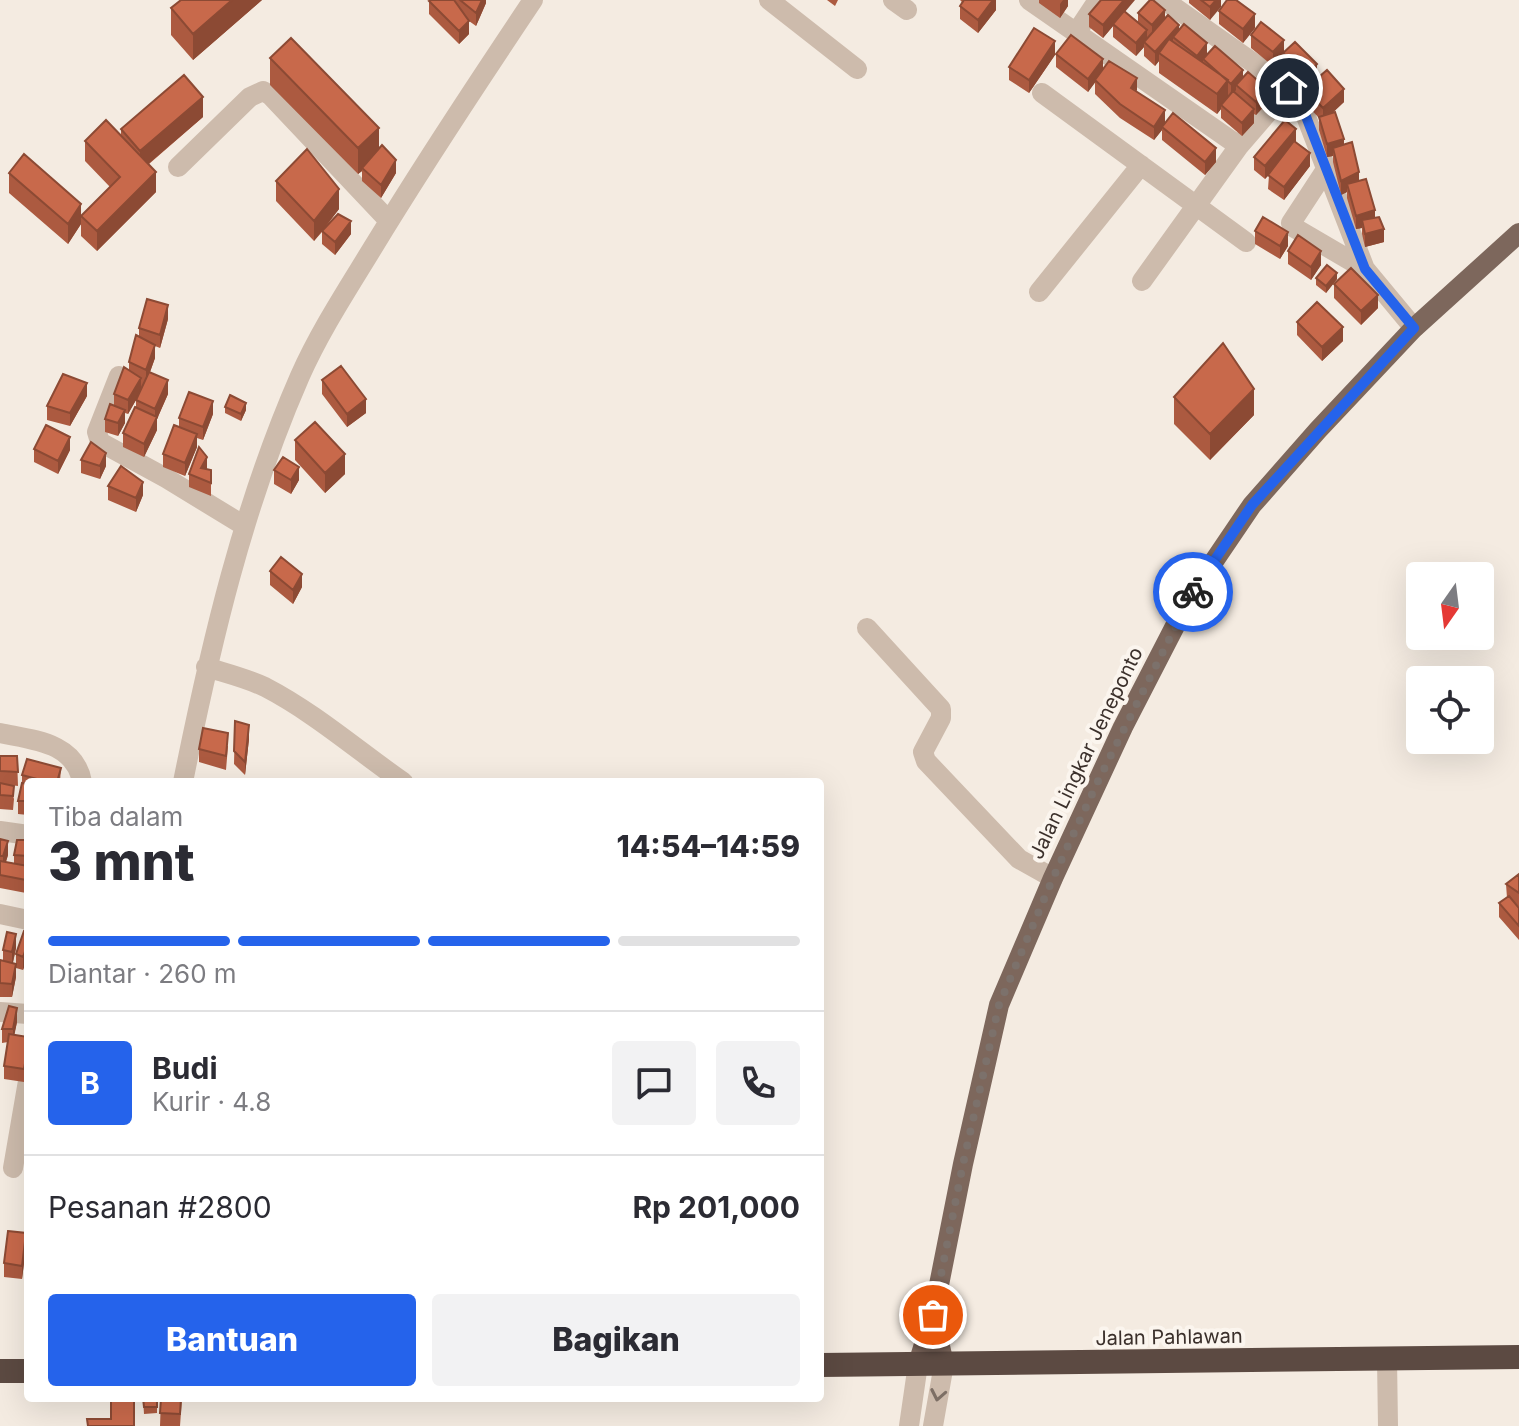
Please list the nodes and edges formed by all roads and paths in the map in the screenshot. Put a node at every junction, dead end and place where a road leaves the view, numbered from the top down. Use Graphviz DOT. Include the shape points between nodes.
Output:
graph roads {
  1 [pos="533,0"];
  2 [pos="769,0"];
  3 [pos="1029,0"];
  4 [pos="1098,0"];
  5 [pos="1164,0"];
  6 [pos="1076,33"];
  7 [pos="857,69"];
  8 [pos="1289,88"];
  9 [pos="1042,93"];
  10 [pos="1239,146"];
  11 [pos="1141,165"];
  12 [pos="178,167"];
  13 [pos="1325,171"];
  14 [pos="1197,206"];
  15 [pos="389,221"];
  16 [pos="1519,233"];
  17 [pos="1246,242"];
  18 [pos="1365,269"];
  19 [pos="1142,281"];
  20 [pos="1039,292"];
  21 [pos="1414,328"];
  22 [pos="119,376"];
  23 [pos="243,525"];
  24 [pos="867,628"];
  25 [pos="206,667"];
  26 [pos="0,733"];
  27 [pos="81,778"];
  28 [pos="184,778"];
  29 [pos="398,778"];
  30 [pos="0,831"];
  31 [pos="24,834"];
  32 [pos="1053,878"];
  33 [pos="0,914"];
  34 [pos="24,919"];
  35 [pos="0,1012"];
  36 [pos="24,1014"];
  37 [pos="24,1106"];
  38 [pos="14,1168"];
  39 [pos="933,1315"];
  40 [pos="1519,1357"];
  41 [pos="1387,1359"];
  42 [pos="918,1364"];
  43 [pos="944,1364"];
  44 [pos="824,1365"];
  45 [pos="1,1371"];
  46 [pos="24,1371"];
  47 [pos="909,1426"];
  48 [pos="933,1426"];
  49 [pos="1388,1426"];
  1 -- 15 [label="street"];
  2 -- 7 [label="street"];
  3 -- 6 [label="street"];
  4 -- 6 [label="street"];
  5 -- 8 [label="street"];
  6 -- 10 [label="street"];
  8 -- 10 [label="street"];
  8 -- 13 [label="street" via="1300,101"];
  9 -- 11 [label="street"];
  10 -- 14 [label="street"];
  11 -- 14 [label="street"];
  11 -- 20 [label="street"];
  12 -- 15 [label="street" via="250,97 263,91"];
  13 -- 18 [label="street"];
  13 -- 18 [label="street" via="1291,223"];
  14 -- 17 [label="street"];
  14 -- 19 [label="street"];
  15 -- 23 [label="street" via="301,373"];
  16 -- 21 [label="main road, Jalan Lingkar Jeneponto"];
  18 -- 21 [label="street"];
  21 -- 32 [label="main road, Jalan Lingkar Jeneponto" via="1252,505 1191,595"];
  22 -- 23 [label="street" via="97,432 100,442"];
  23 -- 25 [label="street"];
  24 -- 32 [label="street" via="941,709 923,752 926,761 1019,859"];
  25 -- 28 [label="street"];
  25 -- 29 [label="street" via="290,701"];
  26 -- 27 [label="street" via="66,752"];
  30 -- 31 [label="street"];
  32 -- 39 [label="main road, Jalan Lingkar Jeneponto" via="999,1005"];
  33 -- 34 [label="street"];
  35 -- 36 [label="street"];
  37 -- 38 [label="street"];
  39 -- 42 [label="main road, Jalan Lingkar Jeneponto"];
  39 -- 43 [label="main road, Jalan Lingkar Jeneponto"];
  40 -- 41 [label="highway, Jalan Pahlawan"];
  41 -- 43 [label="highway, Jalan Pahlawan"];
  41 -- 49 [label="street"];
  42 -- 43 [label="highway, Jalan Pahlawan"];
  42 -- 44 [label="highway, Jalan Pahlawan"];
  42 -- 47 [label="street"];
  43 -- 48 [label="street, one-way"];
  45 -- 46 [label="highway"];
}
